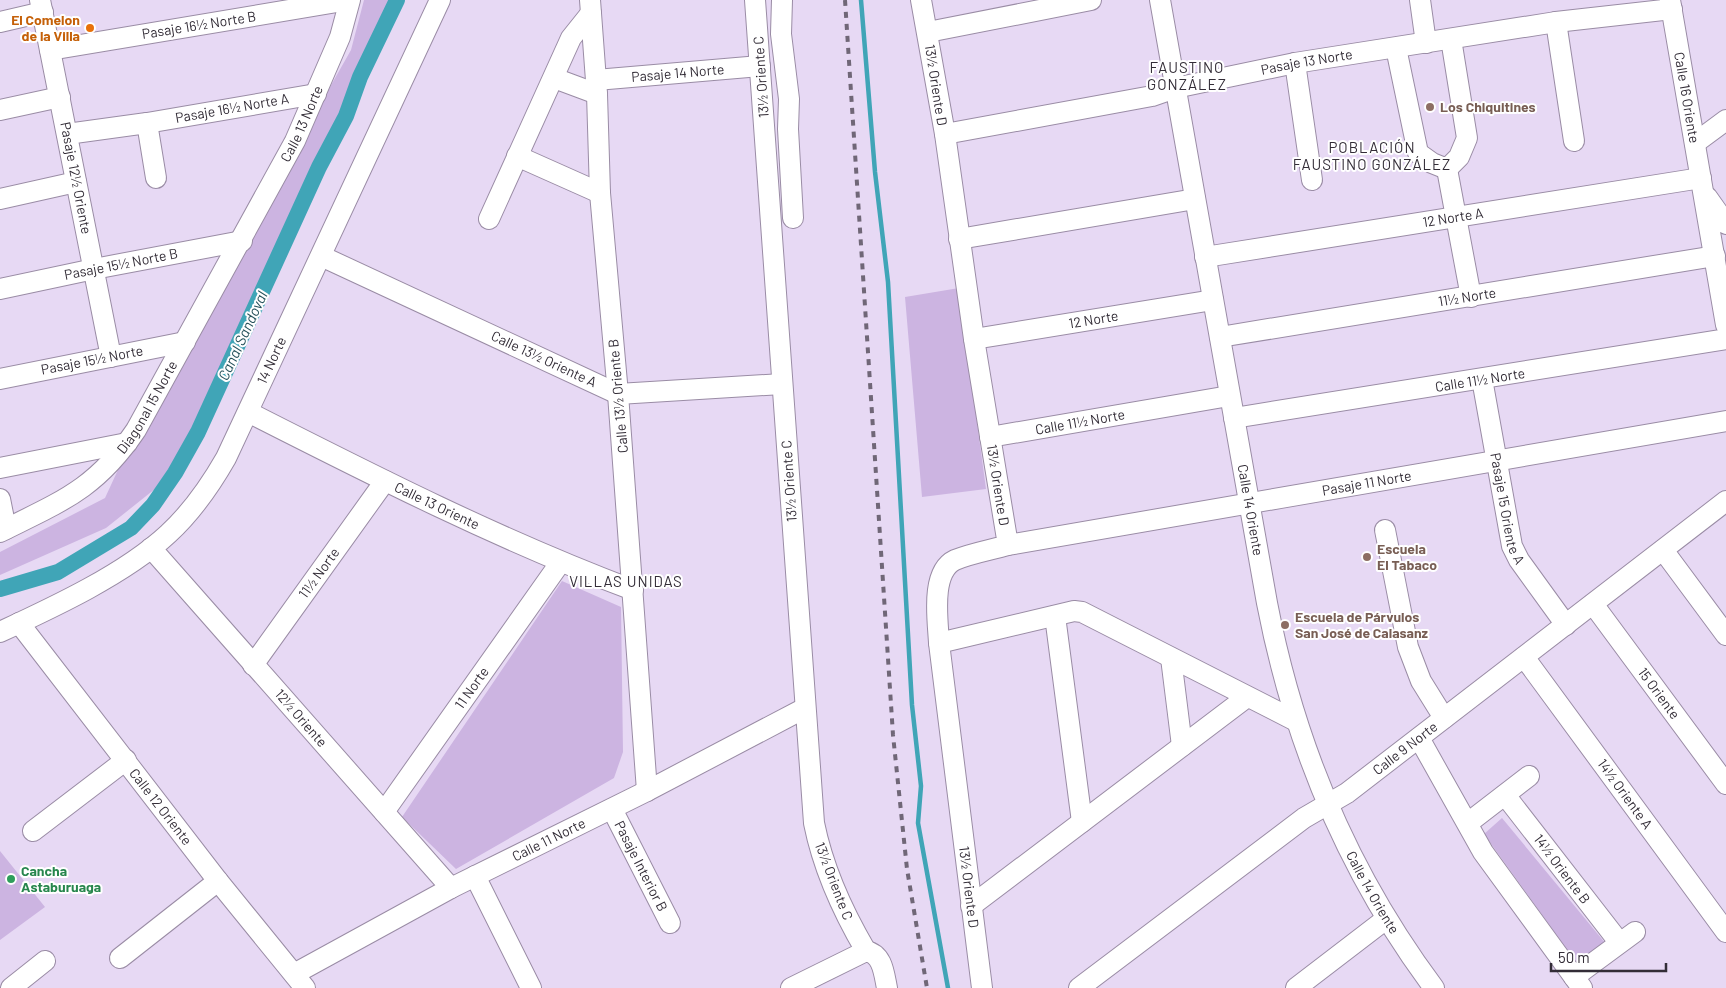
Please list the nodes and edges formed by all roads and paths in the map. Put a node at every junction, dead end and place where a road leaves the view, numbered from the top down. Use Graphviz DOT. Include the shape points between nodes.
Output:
graph roads {
  1 [pos="350,0"];
  2 [pos="440,0"];
  3 [pos="755,0"];
  4 [pos="782,0"];
  5 [pos="921,0"];
  6 [pos="1091,0"];
  7 [pos="1160,0"];
  8 [pos="1420,0"];
  9 [pos="1671,4"];
  10 [pos="42,6"];
  11 [pos="590,6"];
  12 [pos="0,22"];
  13 [pos="1556,22"];
  14 [pos="928,32"];
  15 [pos="1451,39"];
  16 [pos="1426,43"];
  17 [pos="1396,48"];
  18 [pos="50,50"];
  19 [pos="1294,63"];
  20 [pos="760,66"];
  21 [pos="554,78"];
  22 [pos="596,87"];
  23 [pos="1175,88"];
  24 [pos="316,94"];
  25 [pos="60,97"];
  26 [pos="0,110"];
  27 [pos="1726,120"];
  28 [pos="147,123"];
  29 [pos="67,134"];
  30 [pos="945,134"];
  31 [pos="1574,140"];
  32 [pos="1695,143"];
  33 [pos="517,156"];
  34 [pos="1447,169"];
  35 [pos="156,178"];
  36 [pos="1312,180"];
  37 [pos="76,182"];
  38 [pos="1703,186"];
  39 [pos="600,193"];
  40 [pos="0,199"];
  41 [pos="1195,199"];
  42 [pos="1457,216"];
  43 [pos="489,218"];
  44 [pos="793,218"];
  45 [pos="1726,224"];
  46 [pos="959,239"];
  47 [pos="242,241"];
  48 [pos="320,256"];
  49 [pos="1714,256"];
  50 [pos="1205,257"];
  51 [pos="94,269"];
  52 [pos="0,289"];
  53 [pos="1470,297"];
  54 [pos="1213,300"];
  55 [pos="1726,326"];
  56 [pos="1220,337"];
  57 [pos="974,339"];
  58 [pos="1726,339"];
  59 [pos="185,342"];
  60 [pos="111,357"];
  61 [pos="0,379"];
  62 [pos="1482,379"];
  63 [pos="782,384"];
  64 [pos="618,394"];
  65 [pos="1229,396"];
  66 [pos="248,412"];
  67 [pos="1234,418"];
  68 [pos="1726,421"];
  69 [pos="990,437"];
  70 [pos="127,443"];
  71 [pos="1496,461"];
  72 [pos="0,468"];
  73 [pos="385,481"];
  74 [pos="0,499"];
  75 [pos="1726,501"];
  76 [pos="1249,502"];
  77 [pos="3,530"];
  78 [pos="1385,530"];
  79 [pos="1008,545"];
  80 [pos="151,548"];
  81 [pos="1663,550"];
  82 [pos="560,562"];
  83 [pos="633,590"];
  84 [pos="1593,604"];
  85 [pos="1055,616"];
  86 [pos="19,623"];
  87 [pos="1566,625"];
  88 [pos="0,632"];
  89 [pos="1726,635"];
  90 [pos="939,643"];
  91 [pos="1524,657"];
  92 [pos="1171,658"];
  93 [pos="254,665"];
  94 [pos="1247,697"];
  95 [pos="805,708"];
  96 [pos="1444,718"];
  97 [pos="1296,722"];
  98 [pos="1418,738"];
  99 [pos="1182,746"];
  100 [pos="126,760"];
  101 [pos="1529,776"];
  102 [pos="1726,784"];
  103 [pos="647,791"];
  104 [pos="1505,795"];
  105 [pos="1327,804"];
  106 [pos="612,809"];
  107 [pos="384,812"];
  108 [pos="1082,822"];
  109 [pos="1468,822"];
  110 [pos="33,832"];
  111 [pos="475,876"];
  112 [pos="218,881"];
  113 [pos="451,888"];
  114 [pos="970,906"];
  115 [pos="1386,919"];
  116 [pos="670,924"];
  117 [pos="1726,932"];
  118 [pos="870,952"];
  119 [pos="120,958"];
  120 [pos="45,961"];
  121 [pos="300,981"];
  122 [pos="1578,982"];
  123 [pos="10,988"];
  124 [pos="530,988"];
  125 [pos="791,988"];
  126 [pos="887,988"];
  127 [pos="982,988"];
  128 [pos="1079,988"];
  129 [pos="1296,988"];
  130 [pos="1434,988"];
  1 -- 18 [label="street, Pasaje 16½ Norte B"];
  1 -- 24 [label="street, Calle 13 Norte" via="345,25"];
  2 -- 48 [label="street, 14 Norte"];
  3 -- 20 [label="street, 13½ Oriente C"];
  4 -- 44 [label="street" via="781,34 789,99"];
  5 -- 14 [label="street, 13½ Oriente D"];
  6 -- 14 [label="street"];
  7 -- 23 [label="street, Calle 14 Oriente"];
  8 -- 16 [label="street"];
  9 -- 13 [label="street, Pasaje 13 Norte"];
  9 -- 32 [label="street, Calle 16 Oriente"];
  10 -- 12 [label="street"];
  10 -- 18 [label="street, Pasaje 12½ Oriente"];
  11 -- 21 [label="street" via="571,38"];
  11 -- 22 [label="street, Calle 13½ Oriente B"];
  13 -- 15 [label="street, Pasaje 13 Norte"];
  13 -- 31 [label="street"];
  14 -- 30 [label="street, 13½ Oriente D"];
  15 -- 16 [label="street, Pasaje 13 Norte"];
  15 -- 34 [label="street" via="1467,138 1459,157"];
  16 -- 17 [label="street, Pasaje 13 Norte"];
  17 -- 19 [label="street, Pasaje 13 Norte"];
  17 -- 34 [label="street" via="1418,153 1432,164"];
  18 -- 25 [label="street, Pasaje 12½ Oriente"];
  19 -- 23 [label="street, Pasaje 13 Norte"];
  19 -- 36 [label="street"];
  20 -- 22 [label="street, Pasaje 14 Norte"];
  20 -- 63 [label="street, 13½ Oriente C"];
  21 -- 22 [label="street"];
  21 -- 33 [label="street"];
  22 -- 39 [label="street, Calle 13½ Oriente B"];
  23 -- 30 [label="street, Pasaje 13 Norte" via="1152,96"];
  23 -- 41 [label="street, Calle 14 Oriente"];
  24 -- 28 [label="street, Pasaje 16½ Norte A"];
  24 -- 47 [label="street, Calle 13 Norte" via="296,141"];
  25 -- 26 [label="street"];
  25 -- 29 [label="street, Pasaje 12½ Oriente"];
  27 -- 32 [label="street"];
  28 -- 29 [label="street, Pasaje 16½ Norte A"];
  28 -- 35 [label="street"];
  29 -- 37 [label="street, Pasaje 12½ Oriente"];
  30 -- 46 [label="street, 13½ Oriente D"];
  32 -- 38 [label="street, Calle 16 Oriente"];
  33 -- 39 [label="street"];
  33 -- 43 [label="street"];
  34 -- 42 [label="street"];
  37 -- 40 [label="street"];
  37 -- 51 [label="street, Pasaje 12½ Oriente"];
  38 -- 42 [label="street, 12 Norte A"];
  38 -- 45 [label="street, Calle 16 Oriente"];
  38 -- 49 [label="street, Calle 16 Oriente"];
  39 -- 64 [label="street, Calle 13½ Oriente B"];
  41 -- 46 [label="street"];
  41 -- 50 [label="street, Calle 14 Oriente"];
  42 -- 50 [label="street, 12 Norte A"];
  42 -- 53 [label="street"];
  46 -- 57 [label="street, 13½ Oriente D"];
  47 -- 51 [label="street, Pasaje 15½ Norte B"];
  47 -- 59 [label="street, Diagonal 15 Norte"];
  48 -- 64 [label="street, Calle 13½ Oriente A"];
  48 -- 66 [label="street, 14 Norte"];
  49 -- 53 [label="street, 11½ Norte"];
  49 -- 55 [label="street, Calle 16 Oriente"];
  50 -- 54 [label="street, Calle 14 Oriente"];
  51 -- 52 [label="street, Pasaje 15½ Norte B"];
  51 -- 60 [label="street, Pasaje 12½ Oriente"];
  53 -- 56 [label="street, 11½ Norte"];
  54 -- 56 [label="street, Calle 14 Oriente"];
  54 -- 57 [label="street, 12 Norte"];
  56 -- 65 [label="street, Calle 14 Oriente"];
  57 -- 69 [label="street, 13½ Oriente D"];
  58 -- 62 [label="street, Calle 11½ Norte"];
  59 -- 60 [label="street, Pasaje 15½ Norte"];
  59 -- 70 [label="street, Diagonal 15 Norte"];
  60 -- 61 [label="street, Pasaje 15½ Norte"];
  62 -- 67 [label="street, Calle 11½ Norte"];
  62 -- 71 [label="street, Pasaje 15 Oriente A"];
  63 -- 64 [label="street, Calle 13½ Oriente A"];
  63 -- 95 [label="street, 13½ Oriente C"];
  64 -- 83 [label="street, Calle 13½ Oriente B"];
  65 -- 67 [label="street, Calle 14 Oriente"];
  65 -- 69 [label="street, Calle 11½ Norte"];
  66 -- 73 [label="street, Calle 13 Oriente"];
  66 -- 80 [label="street, 14 Norte" via="208,487 184,518"];
  67 -- 76 [label="street, Calle 14 Oriente"];
  68 -- 71 [label="street, Pasaje 11 Norte"];
  69 -- 79 [label="street, 13½ Oriente D"];
  70 -- 72 [label="street"];
  70 -- 77 [label="street, Diagonal 15 Norte" via="109,466 83,488"];
  71 -- 76 [label="street, Pasaje 11 Norte"];
  71 -- 87 [label="street, Pasaje 15 Oriente A" via="1512,546"];
  73 -- 82 [label="street, Calle 13 Oriente"];
  73 -- 93 [label="street, 11½ Norte"];
  74 -- 77 [label="street"];
  75 -- 81 [label="street, Calle 9 Norte"];
  76 -- 79 [label="street, Pasaje 11 Norte"];
  76 -- 97 [label="street, Calle 14 Oriente" via="1274,639"];
  78 -- 96 [label="street" via="1400,616 1411,657 1421,681"];
  79 -- 90 [label="street, 13½ Oriente D" via="954,561 947,567 938,586"];
  80 -- 86 [label="street, 14 Norte"];
  80 -- 93 [label="street, 12½ Oriente"];
  81 -- 84 [label="street, Calle 9 Norte"];
  81 -- 89 [label="street"];
  82 -- 83 [label="street, Calle 13 Oriente"];
  82 -- 107 [label="street, 11 Norte"];
  83 -- 103 [label="street, Calle 13½ Oriente B"];
  84 -- 87 [label="street, Calle 9 Norte"];
  84 -- 102 [label="street, 15 Oriente"];
  85 -- 90 [label="street"];
  85 -- 92 [label="street" via="1082,612"];
  85 -- 108 [label="street"];
  86 -- 88 [label="street, 14 Norte"];
  86 -- 100 [label="street, Calle 12 Oriente"];
  87 -- 91 [label="street, Calle 9 Norte"];
  90 -- 114 [label="street, 13½ Oriente D"];
  91 -- 96 [label="street, Calle 9 Norte"];
  91 -- 117 [label="street, 14½ Oriente A"];
  92 -- 94 [label="street"];
  92 -- 99 [label="street"];
  93 -- 107 [label="street, 12½ Oriente"];
  94 -- 97 [label="street"];
  94 -- 99 [label="street"];
  95 -- 103 [label="street, Calle 11 Norte"];
  95 -- 118 [label="street, 13½ Oriente C" via="817,839 848,920"];
  96 -- 98 [label="street, Calle 9 Norte"];
  97 -- 105 [label="street, Calle 14 Oriente"];
  98 -- 105 [label="street, Calle 9 Norte"];
  98 -- 109 [label="street"];
  99 -- 108 [label="street"];
  100 -- 110 [label="street"];
  100 -- 112 [label="street, Calle 12 Oriente"];
  101 -- 104 [label="street"];
  103 -- 106 [label="street, Calle 11 Norte"];
  104 -- 109 [label="street"];
  104 -- 122 [label="street, 14½ Oriente B" via="1627,937"];
  105 -- 115 [label="street, Calle 14 Oriente"];
  105 -- 128 [label="street, Calle 9 Norte"];
  106 -- 111 [label="street, Calle 11 Norte"];
  106 -- 116 [label="street, Pasaje Interior B"];
  107 -- 113 [label="street, 12½ Oriente"];
  108 -- 114 [label="street"];
  109 -- 122 [label="street" via="1483,852"];
  111 -- 113 [label="street, Calle 11 Norte"];
  111 -- 124 [label="street"];
  112 -- 119 [label="street"];
  112 -- 121 [label="street, Calle 12 Oriente"];
  113 -- 121 [label="street, Calle 11 Norte"];
  114 -- 127 [label="street, 13½ Oriente D"];
  115 -- 129 [label="street"];
  115 -- 130 [label="street, Calle 14 Oriente"];
  118 -- 125 [label="street"];
  118 -- 126 [label="street, 13½ Oriente C" via="879,959"];
  120 -- 123 [label="street"];
}
